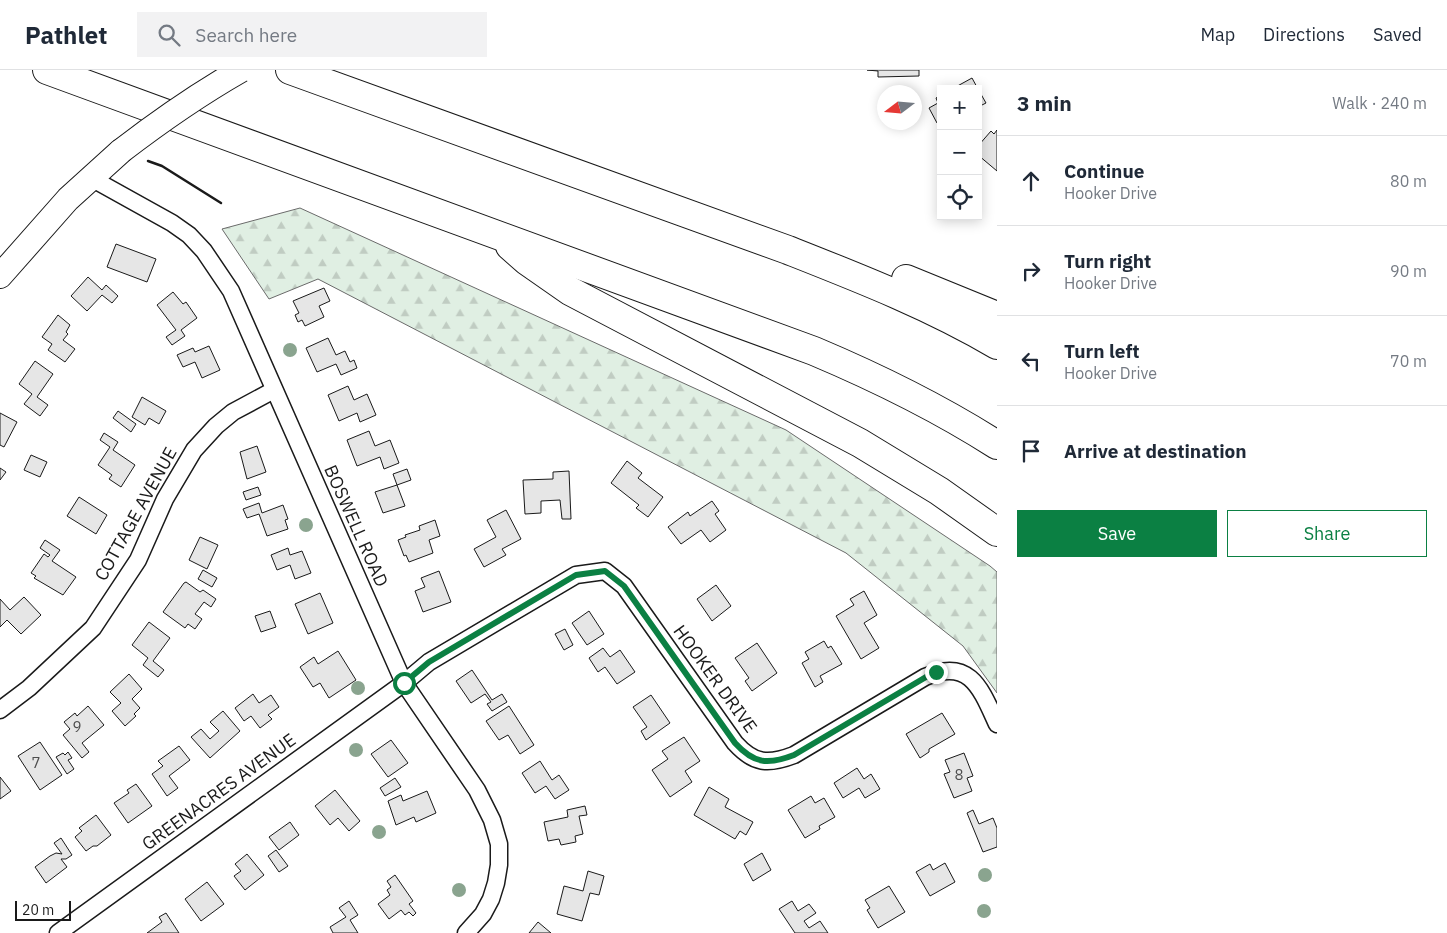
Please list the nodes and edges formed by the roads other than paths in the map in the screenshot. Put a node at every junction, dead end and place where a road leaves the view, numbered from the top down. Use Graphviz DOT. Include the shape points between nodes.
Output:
graph roads {
  1 [pos="47,70"];
  2 [pos="241,70"];
  3 [pos="290,70"];
  4 [pos="90,178"];
  5 [pos="496,234"];
  6 [pos="788,250"];
  7 [pos="0,276"];
  8 [pos="997,316"];
  9 [pos="997,346"];
  10 [pos="274,390"];
  11 [pos="997,444"];
  12 [pos="997,532"];
  13 [pos="404,683"];
  14 [pos="0,710"];
  15 [pos="997,724"];
  16 [pos="58,933"];
  17 [pos="466,933"];
  1 -- 5 [label="highway"];
  2 -- 4 [label="street, bridge" via="157,123"];
  3 -- 6 [label="highway"];
  4 -- 7 [label="street"];
  4 -- 10 [label="street, BOSWELL ROAD" via="172,223 204,251 231,291"];
  5 -- 11 [label="highway" via="824,354 931,405"];
  5 -- 12 [label="highway" via="527,261 570,290 860,443 922,480"];
  6 -- 8 [label="highway" via="872,266"];
  6 -- 9 [label="highway" via="917,304"];
  10 -- 13 [label="street, BOSWELL ROAD"];
  10 -- 14 [label="street, COTTAGE AVENUE" via="233,412 194,450 165,499 138,560 93,628 29,688"];
  13 -- 15 [label="street, HOOKER DRIVE" via="429,662 576,575 605,571 624,586 735,743 753,758 772,762 794,755 926,677 945,670 961,672 974,681"];
  13 -- 16 [label="street, GREENACRES AVENUE"];
  13 -- 17 [label="street, BOSWELL ROAD" via="481,797 492,820 498,844 499,865 491,899"];
}
